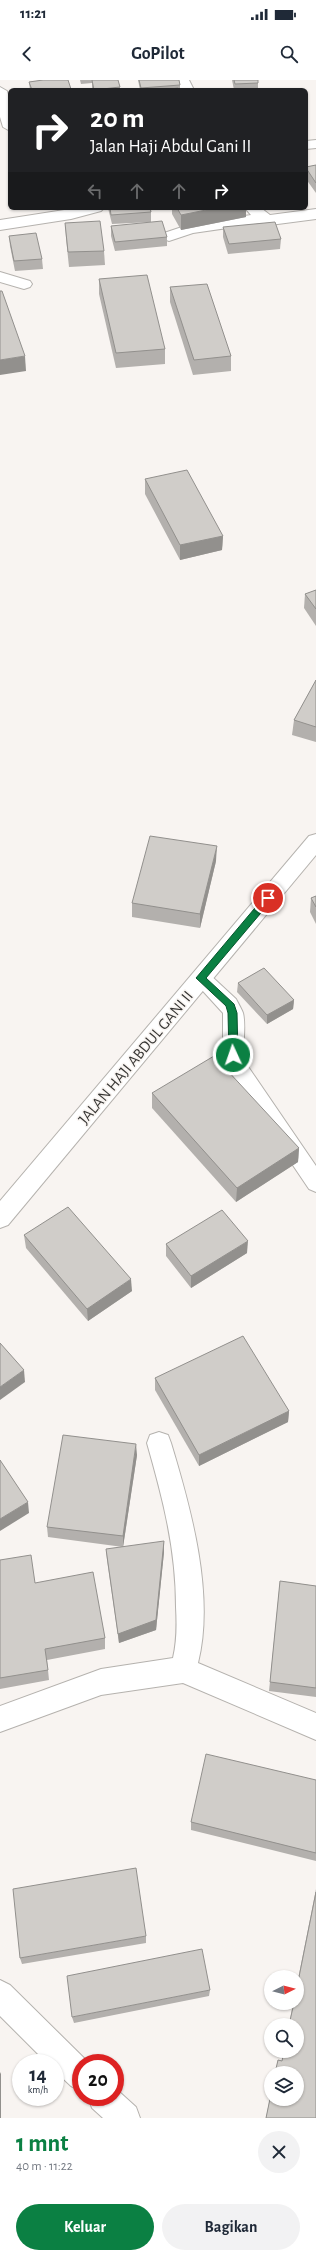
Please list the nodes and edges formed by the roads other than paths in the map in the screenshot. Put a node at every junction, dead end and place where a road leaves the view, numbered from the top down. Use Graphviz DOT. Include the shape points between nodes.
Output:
graph roads {
  1 [pos="0,91"];
  2 [pos="8,135"];
  3 [pos="88,210"];
  4 [pos="257,213"];
  5 [pos="316,214"];
  6 [pos="0,225"];
  7 [pos="169,236"];
  8 [pos="0,277"];
  9 [pos="24,284"];
  10 [pos="316,841"];
  11 [pos="201,978"];
  12 [pos="316,1183"];
  13 [pos="0,1218"];
  14 [pos="159,1443"];
  15 [pos="183,1670"];
  16 [pos="0,1719"];
  17 [pos="316,1727"];
  18 [pos="0,1995"];
  19 [pos="72,2067"];
  20 [pos="112,2106"];
  21 [pos="125,2118"];
  1 -- 2 [label="street"];
  3 -- 6 [label="street"];
  4 -- 5 [label="street" via="274,220"];
  4 -- 7 [label="street"];
  8 -- 9 [label="street"];
  10 -- 11 [label="street, JALAN HAJI ABDUL GANI II"];
  11 -- 12 [label="lane" via="229,1004 233,1013 233,1055 239,1069"];
  11 -- 13 [label="street, JALAN HAJI ABDUL GANI II"];
  14 -- 15 [label="street" via="178,1512 189,1584 190,1643"];
  15 -- 16 [label="street" via="101,1682"];
  15 -- 17 [label="street"];
  18 -- 19 [label="street"];
  20 -- 21 [label="street"];
}
